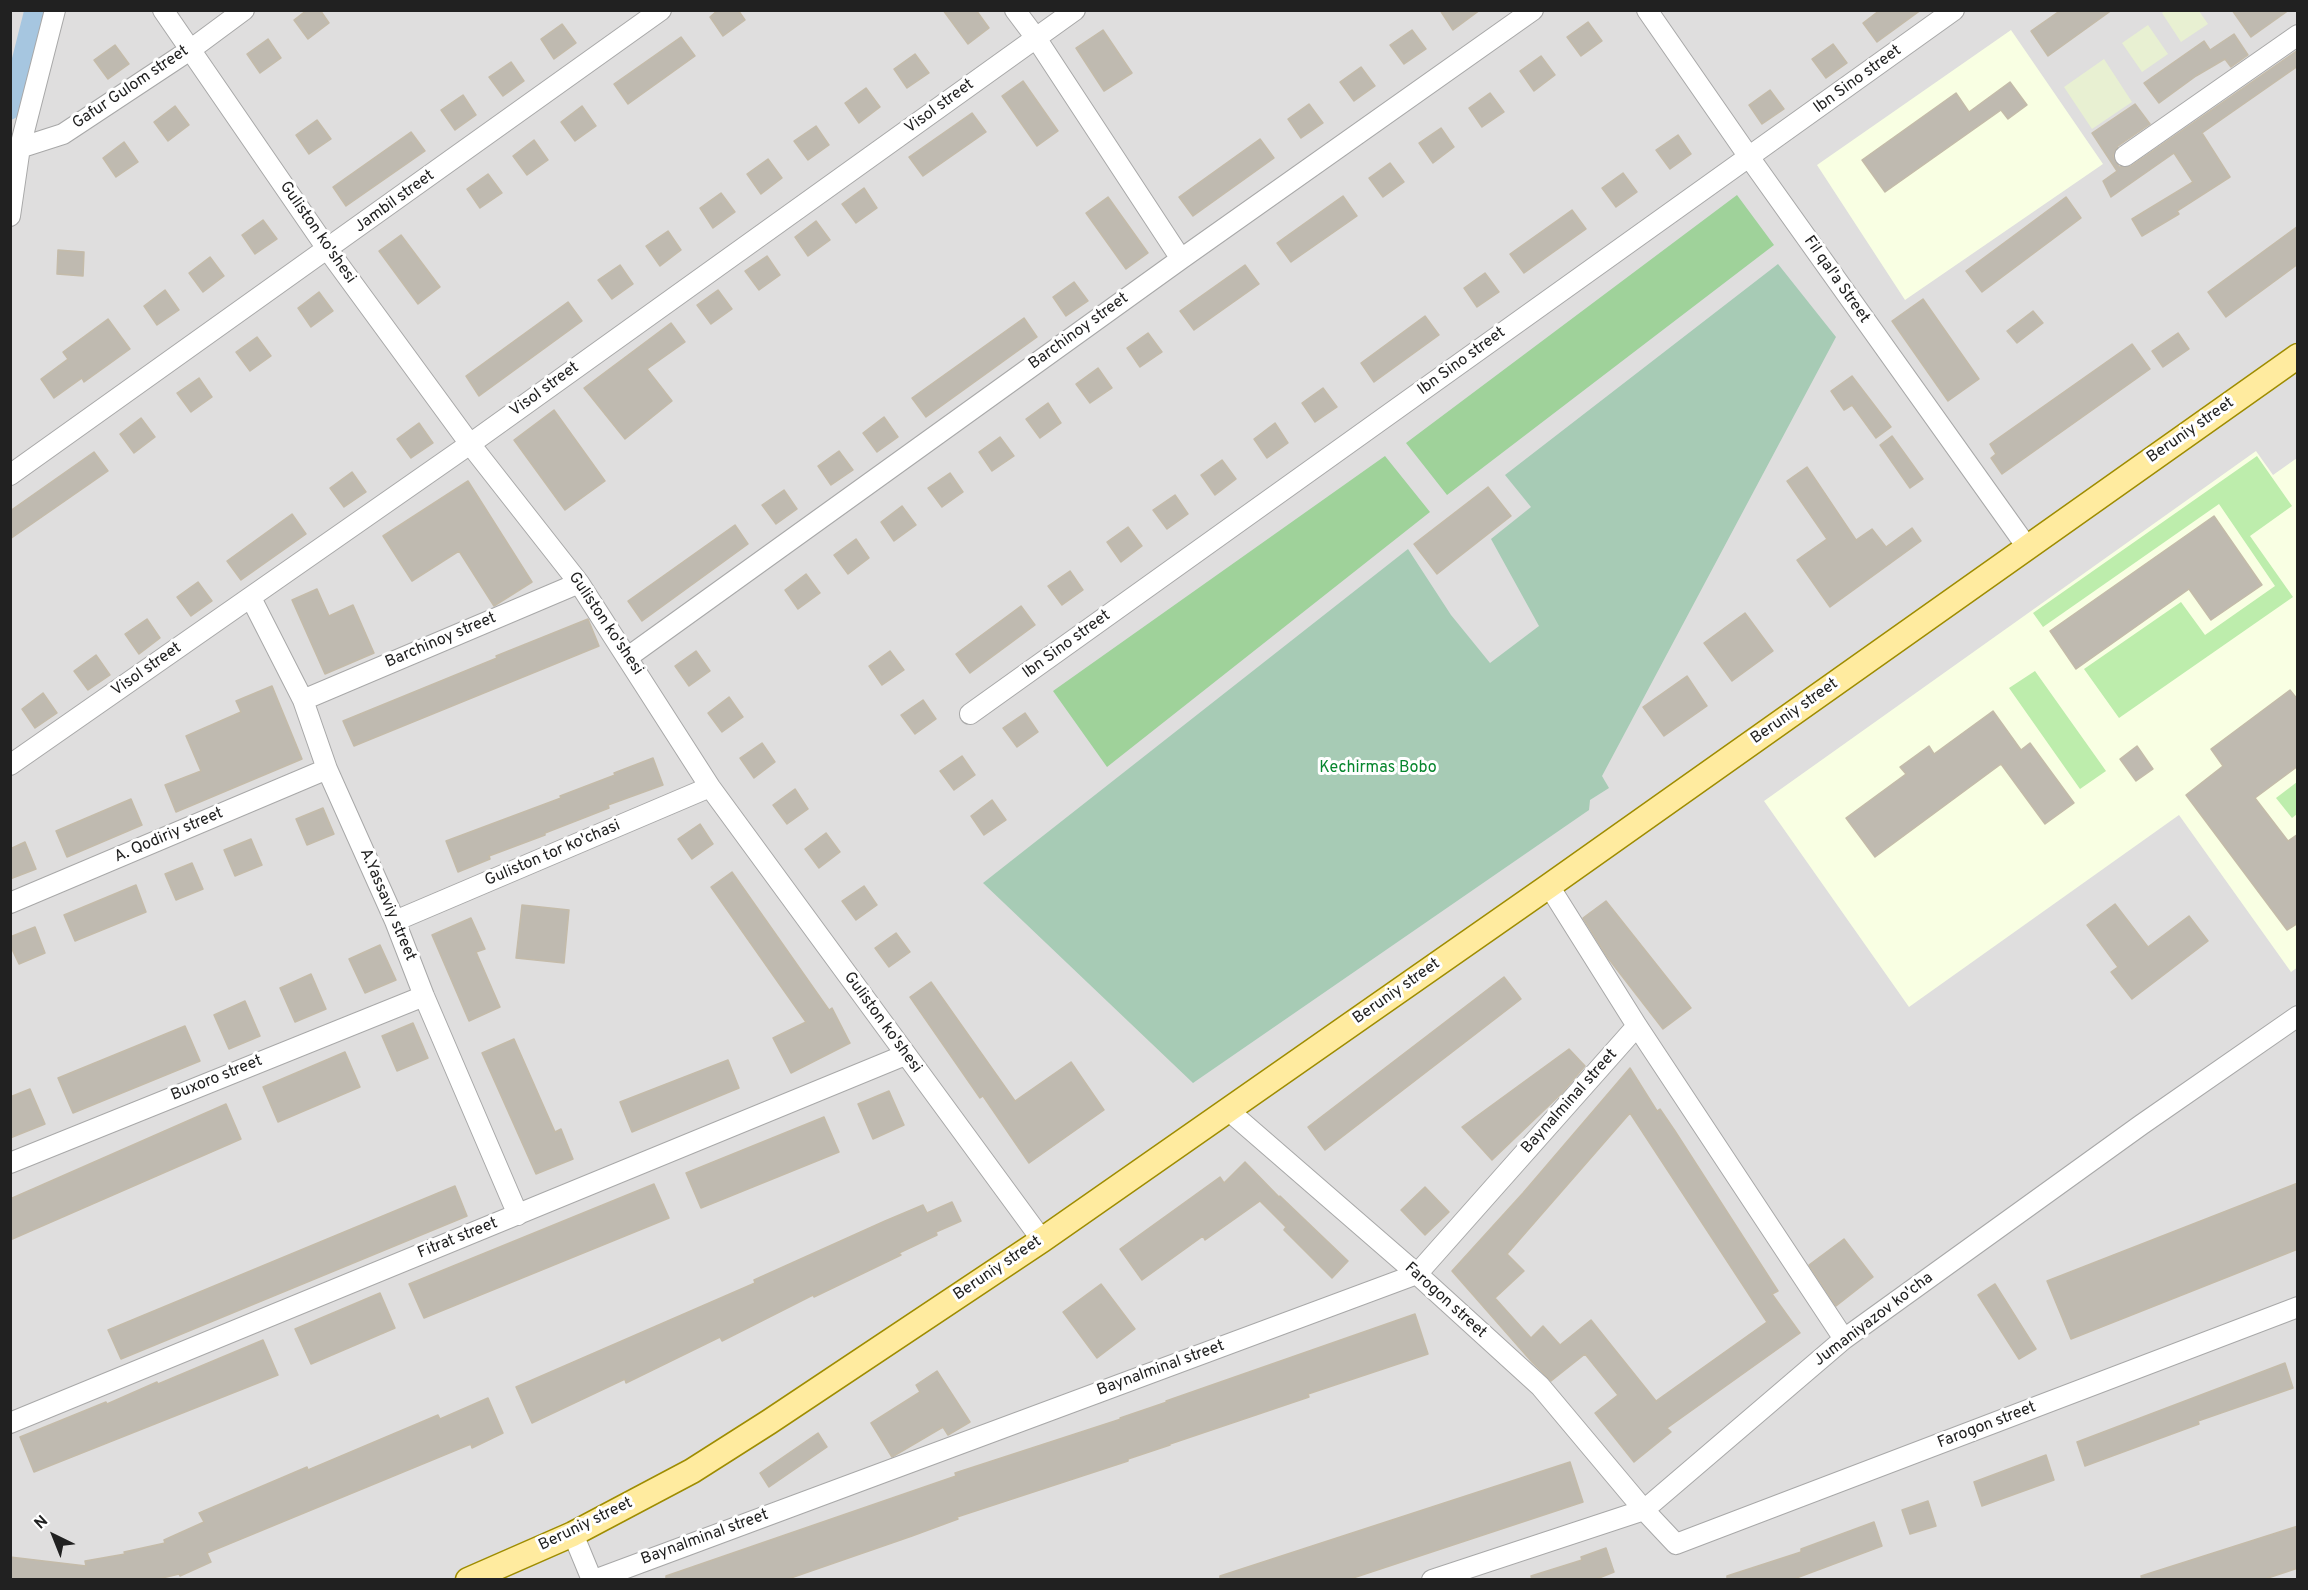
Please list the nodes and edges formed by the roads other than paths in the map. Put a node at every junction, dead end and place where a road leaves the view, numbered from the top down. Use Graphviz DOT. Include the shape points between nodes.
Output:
graph roads {
  1 [pos="55,10"];
  2 [pos="163,10"];
  3 [pos="244,10"];
  4 [pos="661,10"];
  5 [pos="1015,10"];
  6 [pos="1075,10"];
  7 [pos="1533,10"];
  8 [pos="1647,10"];
  9 [pos="1954,10"];
  10 [pos="2298,35"];
  11 [pos="1036,38"];
  12 [pos="190,50"];
  13 [pos="15,149"];
  14 [pos="2125,156"];
  15 [pos="1749,158"];
  16 [pos="10,216"];
  17 [pos="328,250"];
  18 [pos="1181,260"];
  19 [pos="2298,356"];
  20 [pos="470,444"];
  21 [pos="10,475"];
  22 [pos="2027,547"];
  23 [pos="579,582"];
  24 [pos="251,598"];
  25 [pos="628,657"];
  26 [pos="303,700"];
  27 [pos="970,714"];
  28 [pos="10,765"];
  29 [pos="327,769"];
  30 [pos="710,786"];
  31 [pos="1549,886"];
  32 [pos="10,903"];
  33 [pos="395,921"];
  34 [pos="424,996"];
  35 [pos="2298,1016"];
  36 [pos="1637,1026"];
  37 [pos="905,1054"];
  38 [pos="1228,1110"];
  39 [pos="10,1163"];
  40 [pos="518,1215"];
  41 [pos="1042,1240"];
  42 [pos="1417,1274"];
  43 [pos="2298,1306"];
  44 [pos="1844,1339"];
  45 [pos="10,1423"];
  46 [pos="1644,1510"];
  47 [pos="573,1534"];
  48 [pos="468,1580"];
  49 [pos="593,1580"];
  50 [pos="1432,1580"];
  1 -- 13 [label="street"];
  2 -- 12 [label="street, Guliston ko'shesi"];
  3 -- 12 [label="street, Gafur Gulom street"];
  4 -- 17 [label="street, Jambil street"];
  5 -- 11 [label="street"];
  6 -- 11 [label="street, Visol street"];
  7 -- 18 [label="street, Barchinoy street"];
  8 -- 15 [label="street, Fil qal'a Street"];
  9 -- 15 [label="street, Ibn Sino street"];
  10 -- 14 [label="street"];
  11 -- 18 [label="street"];
  11 -- 20 [label="street, Visol street"];
  12 -- 13 [label="street, Gafur Gulom street" via="63,134"];
  12 -- 17 [label="street, Guliston ko'shesi"];
  13 -- 16 [label="street"];
  15 -- 22 [label="street, Fil qal'a Street"];
  15 -- 27 [label="street, Ibn Sino street"];
  17 -- 20 [label="street, Guliston ko'shesi"];
  17 -- 21 [label="street, Jambil street"];
  18 -- 25 [label="street, Barchinoy street"];
  19 -- 22 [label="main road, Beruniy street"];
  20 -- 23 [label="street, Guliston ko'shesi"];
  20 -- 24 [label="street, Visol street"];
  22 -- 31 [label="main road, Beruniy street"];
  23 -- 25 [label="street, Guliston ko'shesi"];
  23 -- 26 [label="street, Barchinoy street"];
  24 -- 26 [label="street, A.Yassaviy street"];
  24 -- 28 [label="street, Visol street"];
  25 -- 30 [label="street, Guliston ko'shesi"];
  26 -- 29 [label="street, A.Yassaviy street"];
  29 -- 32 [label="street, A. Qodiriy street"];
  29 -- 33 [label="street, A.Yassaviy street"];
  30 -- 33 [label="street, Guliston tor ko'chasi"];
  30 -- 37 [label="street, Guliston ko'shesi"];
  31 -- 36 [label="street"];
  31 -- 38 [label="main road, Beruniy street"];
  33 -- 34 [label="street, A.Yassaviy street"];
  34 -- 39 [label="street, Buxoro street"];
  34 -- 40 [label="street, A.Yassaviy street"];
  35 -- 44 [label="street, Jumaniyazov ko'cha"];
  36 -- 42 [label="street, Baynalminal street"];
  36 -- 44 [label="street"];
  37 -- 40 [label="street, Fitrat street"];
  37 -- 41 [label="street, Guliston ko'shesi"];
  38 -- 41 [label="main road, Beruniy street"];
  38 -- 42 [label="street, Farogon street"];
  40 -- 45 [label="street, Fitrat street"];
  41 -- 47 [label="main road, Beruniy street" via="692,1471"];
  42 -- 46 [label="street, Farogon street" via="1540,1386"];
  42 -- 49 [label="street, Baynalminal street"];
  43 -- 46 [label="street, Farogon street" via="1676,1544"];
  44 -- 46 [label="street, Jumaniyazov ko'cha"];
  46 -- 50 [label="street, Jumaniyazov ko'cha"];
  47 -- 48 [label="main road, Beruniy street"];
  47 -- 49 [label="street"];
}
